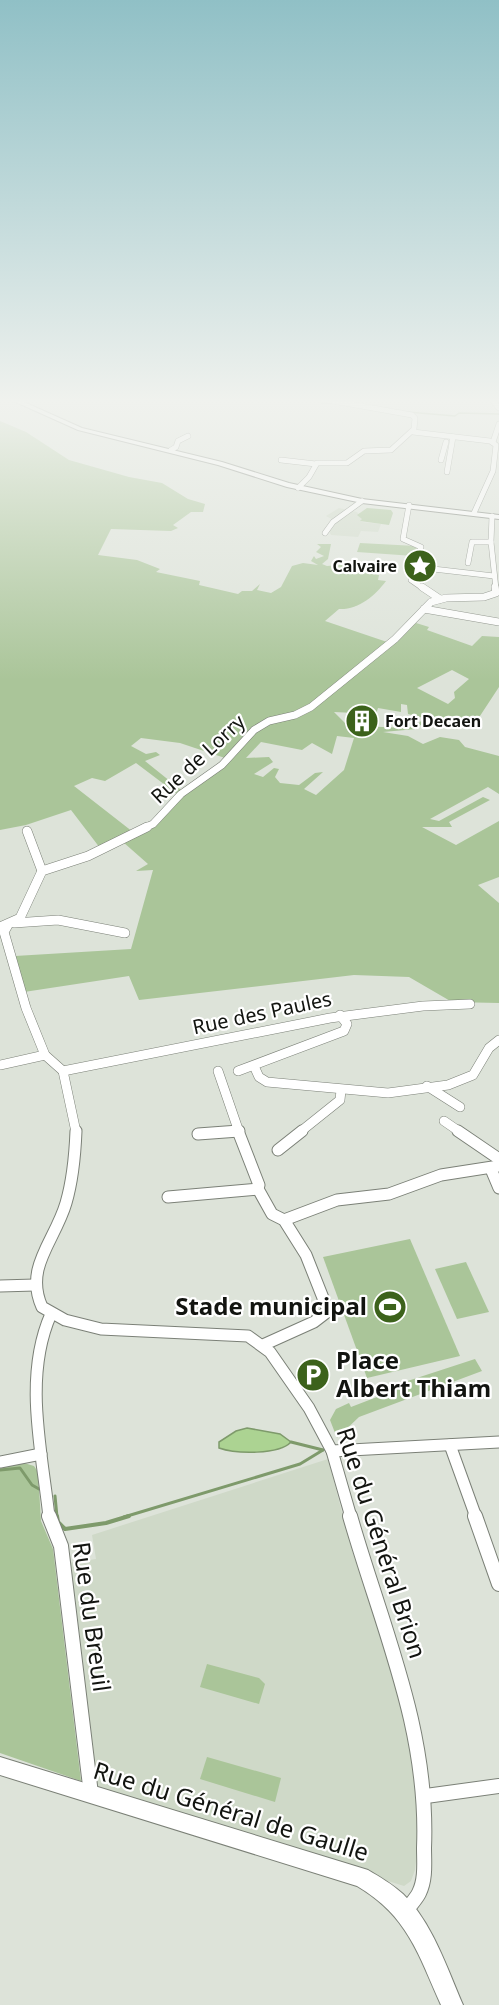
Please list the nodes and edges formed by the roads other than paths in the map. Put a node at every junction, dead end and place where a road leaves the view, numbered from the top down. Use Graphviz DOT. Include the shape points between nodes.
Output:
graph roads {
  1 [pos="321,493"];
  2 [pos="483,493"];
  3 [pos="363,501"];
  4 [pos="409,506"];
  5 [pos="474,513"];
  6 [pos="496,517"];
  7 [pos="325,533"];
  8 [pos="490,542"];
  9 [pos="468,563"];
  10 [pos="416,567"];
  11 [pos="495,574"];
  12 [pos="498,591"];
  13 [pos="440,599"];
  14 [pos="424,609"];
  15 [pos="499,622"];
  16 [pos="27,831"];
  17 [pos="42,871"];
  18 [pos="7,925"];
  19 [pos="125,933"];
  20 [pos="470,1004"];
  21 [pos="340,1015"];
  22 [pos="499,1040"];
  23 [pos="45,1054"];
  24 [pos="0,1065"];
  25 [pos="254,1066"];
  26 [pos="59,1068"];
  27 [pos="218,1071"];
  28 [pos="238,1071"];
  29 [pos="427,1086"];
  30 [pos="341,1089"];
  31 [pos="460,1107"];
  32 [pos="444,1121"];
  33 [pos="239,1131"];
  34 [pos="198,1134"];
  35 [pos="278,1150"];
  36 [pos="499,1159"];
  37 [pos="495,1167"];
  38 [pos="499,1188"];
  39 [pos="258,1189"];
  40 [pos="168,1197"];
  41 [pos="284,1220"];
  42 [pos="35,1285"];
  43 [pos="0,1286"];
  44 [pos="51,1314"];
  45 [pos="263,1345"];
  46 [pos="499,1442"];
  47 [pos="450,1445"];
  48 [pos="332,1451"];
  49 [pos="41,1454"];
  50 [pos="0,1462"];
  51 [pos="499,1584"];
  52 [pos="0,1766"];
  53 [pos="499,1786"];
  54 [pos="91,1794"];
  55 [pos="426,1796"];
  56 [pos="406,1911"];
  57 [pos="452,2005"];
  1 -- 3 [label="street"];
  2 -- 5 [label="street"];
  3 -- 4 [label="street"];
  3 -- 7 [label="street" via="333,522"];
  4 -- 5 [label="street"];
  4 -- 10 [label="street" via="403,539 421,547"];
  5 -- 6 [label="street"];
  6 -- 8 [label="street"];
  8 -- 9 [label="street" via="472,542"];
  8 -- 11 [label="street"];
  10 -- 11 [label="street"];
  10 -- 13 [label="street" via="411,580"];
  11 -- 12 [label="street"];
  12 -- 13 [label="street" via="484,597"];
  13 -- 14 [label="street, Rue de Lorry"];
  14 -- 15 [label="street"];
  14 -- 17 [label="street, Rue de Lorry" via="343,683 304,711 254,730 222,765 181,794 153,824 88,856"];
  16 -- 17 [label="street"];
  17 -- 18 [label="street" via="24,911"];
  18 -- 19 [label="street" via="58,920"];
  18 -- 23 [label="street" via="4,932 26,1008"];
  20 -- 21 [label="street, Rue des Paules"];
  21 -- 25 [label="street" via="347,1024 344,1031"];
  21 -- 26 [label="street, Rue des Paules" via="101,1065"];
  22 -- 29 [label="street" via="488,1048 481,1065 467,1079"];
  23 -- 24 [label="street"];
  23 -- 26 [label="street"];
  25 -- 28 [label="street"];
  25 -- 30 [label="street" via="259,1077 267,1082"];
  26 -- 42 [label="street" via="76,1124 75,1165 65,1206 35,1275"];
  27 -- 33 [label="street"];
  29 -- 30 [label="street" via="388,1093"];
  29 -- 31 [label="street"];
  30 -- 35 [label="street" via="340,1100"];
  32 -- 36 [label="street"];
  33 -- 34 [label="street"];
  33 -- 39 [label="street"];
  37 -- 38 [label="street"];
  37 -- 41 [label="street" via="441,1175 389,1194 338,1200"];
  39 -- 40 [label="street"];
  39 -- 41 [label="street" via="272,1214"];
  41 -- 45 [label="street" via="306,1255 327,1312 320,1319"];
  42 -- 43 [label="street"];
  42 -- 44 [label="street" via="42,1308"];
  44 -- 45 [label="street, Rue du Général Brion" via="101,1329 248,1336"];
  44 -- 49 [label="street, Rue du Breuil" via="36,1364"];
  45 -- 48 [label="street, Rue du Général Brion" via="284,1369"];
  46 -- 47 [label="street"];
  47 -- 48 [label="street"];
  47 -- 51 [label="street"];
  48 -- 55 [label="street, Rue du Général Brion" via="410,1707"];
  49 -- 50 [label="street"];
  49 -- 54 [label="street, Rue du Breuil" via="49,1518 61,1546"];
  52 -- 54 [label="street, Rue du Général de Gaulle"];
  53 -- 55 [label="street"];
  54 -- 56 [label="street, Rue du Général de Gaulle" via="361,1877 393,1896"];
  55 -- 56 [label="street, Rue du Général Brion" via="423,1882"];
  56 -- 57 [label="street, Rue du Général de Gaulle"];
}
